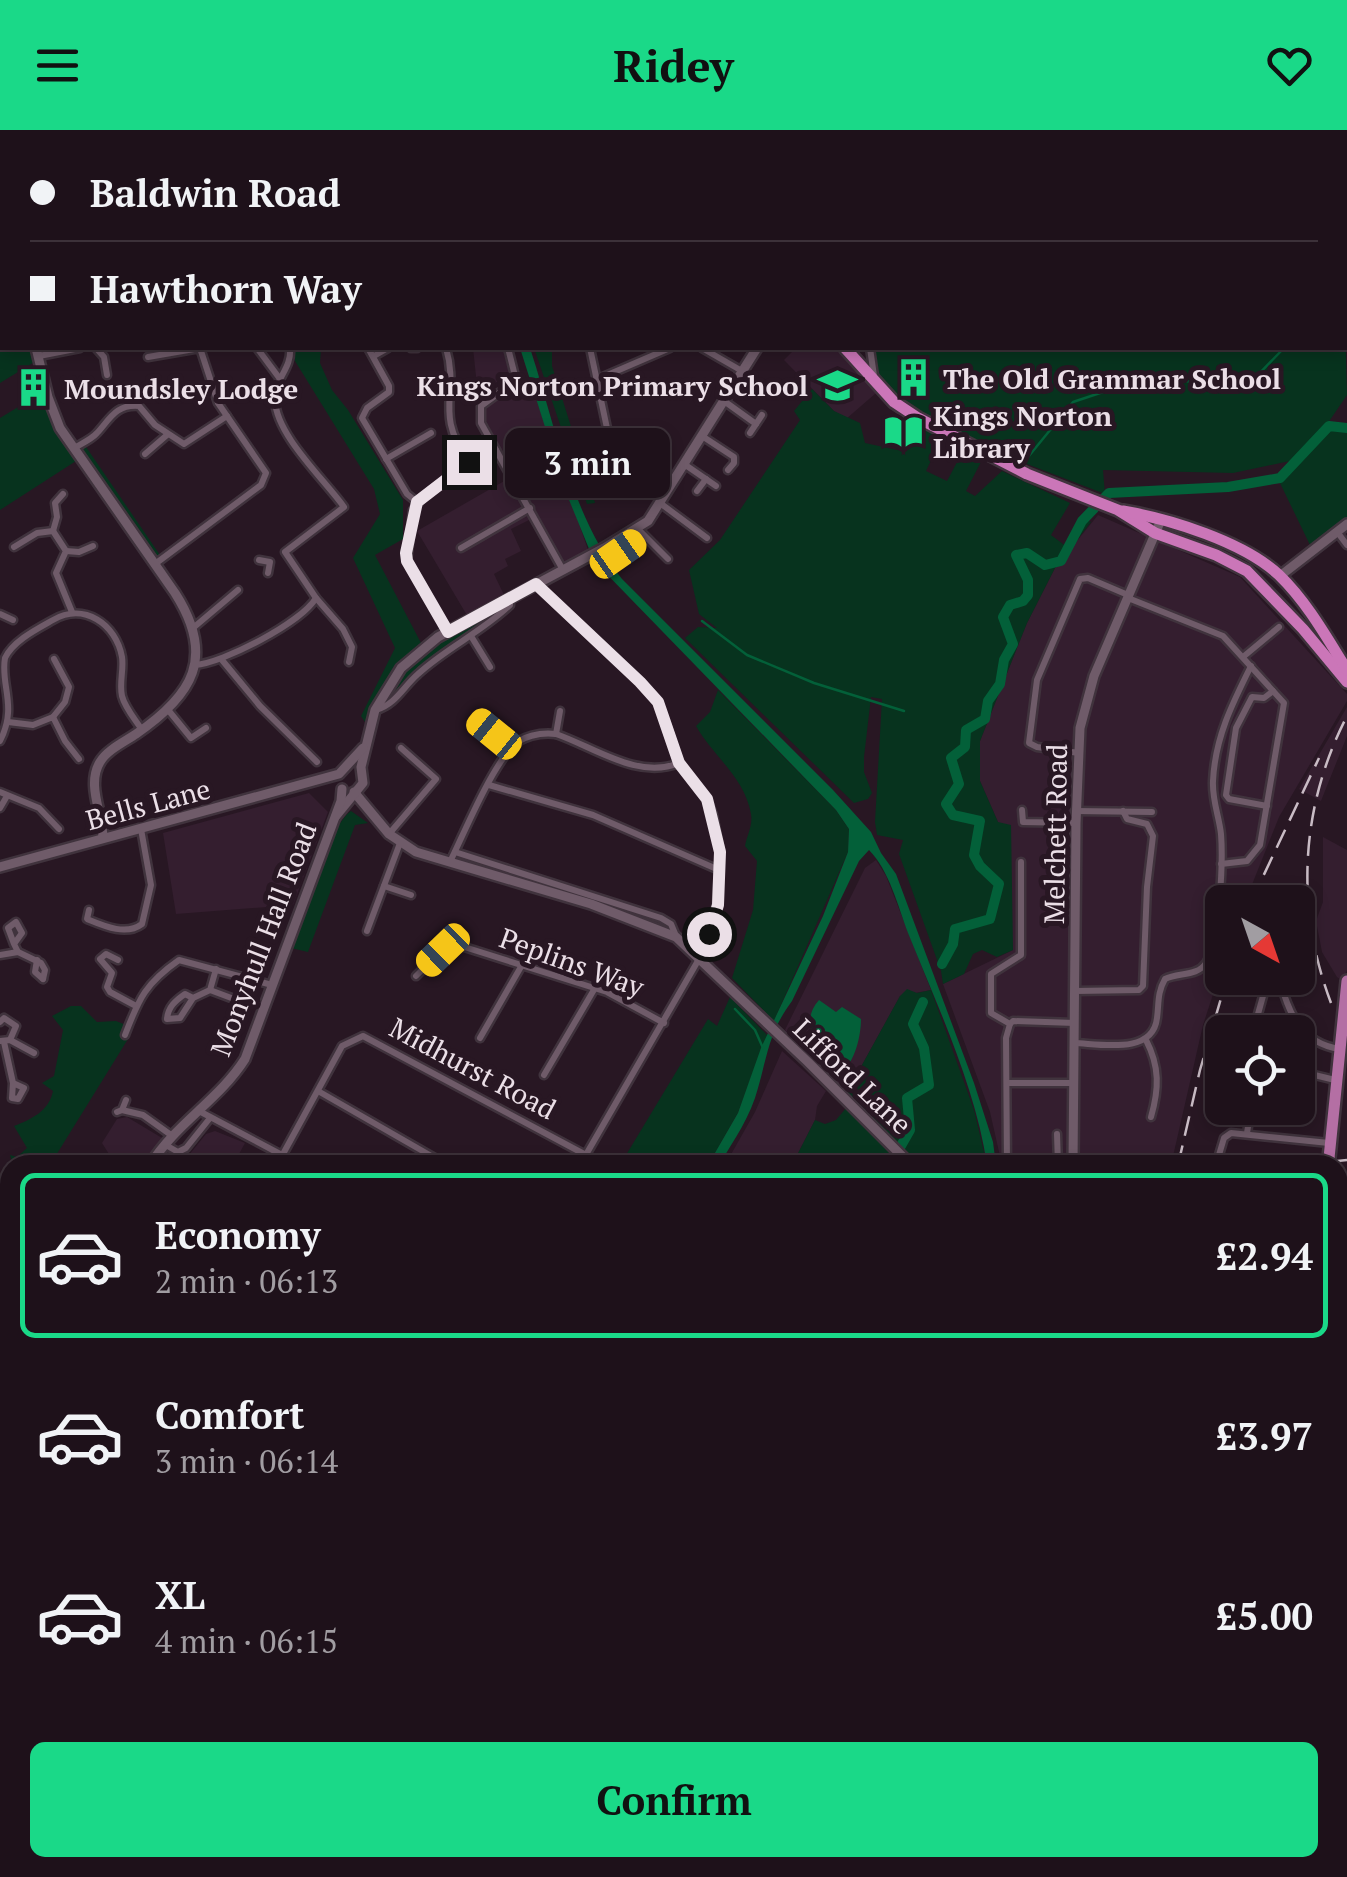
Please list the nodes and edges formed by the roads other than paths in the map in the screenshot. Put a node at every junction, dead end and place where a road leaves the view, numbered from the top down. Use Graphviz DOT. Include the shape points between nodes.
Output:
graph roads {
  1 [pos="98,350"];
  2 [pos="188,350"];
  3 [pos="201,350"];
  4 [pos="259,350"];
  5 [pos="290,350"];
  6 [pos="370,350"];
  7 [pos="384,350"];
  8 [pos="446,350"];
  9 [pos="508,350"];
  10 [pos="591,350"];
  11 [pos="665,350"];
  12 [pos="705,350"];
  13 [pos="757,350"];
  14 [pos="847,350"];
  15 [pos="870,350"];
  16 [pos="37,352"];
  17 [pos="374,356"];
  18 [pos="148,357"];
  19 [pos="742,371"];
  20 [pos="108,375"];
  21 [pos="280,379"];
  22 [pos="598,379"];
  23 [pos="874,382"];
  24 [pos="723,400"];
  25 [pos="762,415"];
  26 [pos="226,416"];
  27 [pos="756,424"];
  28 [pos="750,432"];
  29 [pos="431,433"];
  30 [pos="608,433"];
  31 [pos="167,435"];
  32 [pos="700,435"];
  33 [pos="73,449"];
  34 [pos="496,450"];
  35 [pos="145,454"];
  36 [pos="386,459"];
  37 [pos="469,462"];
  38 [pos="683,464"];
  39 [pos="728,470"];
  40 [pos="706,478"];
  41 [pos="716,486"];
  42 [pos="697,491"];
  43 [pos="58,495"];
  44 [pos="417,502"];
  45 [pos="660,503"];
  46 [pos="530,508"];
  47 [pos="1347,524"];
  48 [pos="1158,527"];
  49 [pos="53,531"];
  50 [pos="640,532"];
  51 [pos="1338,533"];
  52 [pos="707,538"];
  53 [pos="16,543"];
  54 [pos="1347,544"];
  55 [pos="88,546"];
  56 [pos="462,548"];
  57 [pos="66,551"];
  58 [pos="286,552"];
  59 [pos="618,554"];
  60 [pos="668,559"];
  61 [pos="259,560"];
  62 [pos="270,562"];
  63 [pos="154,564"];
  64 [pos="563,570"];
  65 [pos="268,573"];
  66 [pos="1280,576"];
  67 [pos="536,584"];
  68 [pos="238,590"];
  69 [pos="1267,590"];
  70 [pos="1128,596"];
  71 [pos="316,598"];
  72 [pos="510,599"];
  73 [pos="72,612"];
  74 [pos="1279,627"];
  75 [pos="194,628"];
  76 [pos="448,632"];
  77 [pos="472,636"];
  78 [pos="1243,657"];
  79 [pos="222,660"];
  80 [pos="349,662"];
  81 [pos="55,664"];
  82 [pos="195,665"];
  83 [pos="1251,666"];
  84 [pos="490,667"];
  85 [pos="1,670"];
  86 [pos="1347,670"];
  87 [pos="1347,682"];
  88 [pos="1273,691"];
  89 [pos="375,710"];
  90 [pos="169,711"];
  91 [pos="560,711"];
  92 [pos="52,717"];
  93 [pos="477,720"];
  94 [pos="8,722"];
  95 [pos="206,728"];
  96 [pos="142,730"];
  97 [pos="556,734"];
  98 [pos="0,741"];
  99 [pos="364,747"];
  100 [pos="401,748"];
  101 [pos="511,748"];
  102 [pos="1079,752"];
  103 [pos="78,754"];
  104 [pos="317,762"];
  105 [pos="679,763"];
  106 [pos="343,771"];
  107 [pos="360,772"];
  108 [pos="363,783"];
  109 [pos="307,784"];
  110 [pos="489,785"];
  111 [pos="347,790"];
  112 [pos="3,794"];
  113 [pos="1267,806"];
  114 [pos="343,807"];
  115 [pos="0,808"];
  116 [pos="1022,810"];
  117 [pos="1076,811"];
  118 [pos="1123,811"];
  119 [pos="1152,812"];
  120 [pos="372,814"];
  121 [pos="336,816"];
  122 [pos="1076,822"];
  123 [pos="54,827"];
  124 [pos="140,829"];
  125 [pos="389,834"];
  126 [pos="103,838"];
  127 [pos="400,844"];
  128 [pos="452,857"];
  129 [pos="1021,862"];
  130 [pos="1220,864"];
  131 [pos="0,867"];
  132 [pos="719,870"];
  133 [pos="384,886"];
  134 [pos="410,895"];
  135 [pos="90,910"];
  136 [pos="367,932"];
  137 [pos="0,955"];
  138 [pos="700,959"];
  139 [pos="37,960"];
  140 [pos="118,960"];
  141 [pos="522,964"];
  142 [pos="216,969"];
  143 [pos="416,976"];
  144 [pos="1347,981"];
  145 [pos="274,986"];
  146 [pos="595,988"];
  147 [pos="210,990"];
  148 [pos="1075,991"];
  149 [pos="1284,995"];
  150 [pos="193,998"];
  151 [pos="234,998"];
  152 [pos="136,1006"];
  153 [pos="0,1022"];
  154 [pos="664,1023"];
  155 [pos="1075,1023"];
  156 [pos="1010,1024"];
  157 [pos="125,1035"];
  158 [pos="480,1038"];
  159 [pos="1146,1040"];
  160 [pos="5,1041"];
  161 [pos="1074,1044"];
  162 [pos="1340,1049"];
  163 [pos="34,1053"];
  164 [pos="544,1075"];
  165 [pos="1315,1075"];
  166 [pos="1336,1080"];
  167 [pos="1008,1082"];
  168 [pos="13,1083"];
  169 [pos="1074,1083"];
  170 [pos="318,1092"];
  171 [pos="126,1100"];
  172 [pos="197,1110"];
  173 [pos="1151,1117"];
  174 [pos="210,1118"];
  175 [pos="1248,1125"];
  176 [pos="1247,1133"];
  177 [pos="1058,1134"];
  178 [pos="171,1135"];
  179 [pos="1330,1143"];
  180 [pos="164,1144"];
  181 [pos="282,1154"];
  182 [pos="586,1154"];
  183 [pos="157,1155"];
  184 [pos="429,1155"];
  185 [pos="901,1155"];
  186 [pos="1007,1155"];
  187 [pos="1058,1155"];
  188 [pos="1073,1155"];
  189 [pos="1219,1155"];
  190 [pos="1329,1155"];
  1 -- 20 [label="street"];
  2 -- 18 [label="street"];
  3 -- 26 [label="street"];
  4 -- 21 [label="street"];
  5 -- 21 [label="street"];
  6 -- 17 [label="street"];
  7 -- 17 [label="street"];
  8 -- 37 [label="street" via="448,423"];
  9 -- 34 [label="street" via="515,376 480,414"];
  10 -- 22 [label="street"];
  11 -- 22 [label="street"];
  12 -- 19 [label="street"];
  13 -- 19 [label="street"];
  14 -- 23 [label="highway"];
  15 -- 23 [label="street"];
  16 -- 33 [label="street" via="52,411"];
  17 -- 36 [label="street" via="388,392 362,418"];
  19 -- 24 [label="street"];
  21 -- 58 [label="street" via="275,400 284,429 344,507"];
  22 -- 30 [label="street"];
  23 -- 48 [label="highway" via="918,418 1028,474"];
  24 -- 27 [label="street"];
  24 -- 32 [label="street"];
  25 -- 27 [label="street"];
  26 -- 31 [label="street" via="184,444"];
  26 -- 63 [label="street" via="263,465 264,479"];
  27 -- 28 [label="street"];
  29 -- 36 [label="street"];
  31 -- 33 [label="street" via="130,405"];
  31 -- 35 [label="street"];
  32 -- 38 [label="street"];
  32 -- 39 [label="street" via="734,456"];
  33 -- 63 [label="street"];
  34 -- 37 [label="street"];
  34 -- 46 [label="street"];
  36 -- 44 [label="street"];
  37 -- 44 [label="street"];
  38 -- 40 [label="street"];
  38 -- 45 [label="street"];
  40 -- 41 [label="street"];
  40 -- 42 [label="street"];
  43 -- 49 [label="street"];
  44 -- 76 [label="street" via="407,561"];
  45 -- 50 [label="street"];
  45 -- 52 [label="street"];
  46 -- 56 [label="street"];
  46 -- 64 [label="street"];
  47 -- 51 [label="street"];
  48 -- 66 [label="highway" via="1239,548"];
  48 -- 69 [label="highway" via="1239,566"];
  48 -- 70 [label="street, Melchett Road"];
  49 -- 53 [label="street"];
  49 -- 57 [label="street"];
  50 -- 59 [label="street"];
  50 -- 60 [label="street"];
  50 -- 64 [label="street"];
  51 -- 54 [label="street"];
  51 -- 66 [label="street"];
  55 -- 57 [label="street"];
  57 -- 73 [label="street" via="56,573"];
  58 -- 62 [label="street"];
  58 -- 71 [label="street"];
  61 -- 62 [label="street"];
  62 -- 65 [label="street"];
  63 -- 75 [label="street"];
  64 -- 67 [label="street"];
  66 -- 69 [label="highway"];
  66 -- 86 [label="highway"];
  67 -- 72 [label="street"];
  67 -- 105 [label="street" via="658,702"];
  68 -- 75 [label="street"];
  69 -- 87 [label="highway"];
  70 -- 78 [label="street" via="1221,634"];
  70 -- 102 [label="street, Melchett Road" via="1087,694"];
  70 -- 102 [label="street" via="1080,579 1038,675 1029,743"];
  71 -- 79 [label="street" via="279,630"];
  71 -- 80 [label="street" via="343,629 352,647"];
  72 -- 76 [label="street"];
  72 -- 77 [label="street"];
  73 -- 85 [label="street" via="14,647"];
  73 -- 96 [label="street" via="93,615 114,638 123,699"];
  74 -- 78 [label="street"];
  75 -- 82 [label="street"];
  76 -- 89 [label="street" via="409,660"];
  77 -- 84 [label="street"];
  77 -- 89 [label="street" via="419,673 389,706"];
  78 -- 83 [label="street"];
  79 -- 82 [label="street"];
  79 -- 104 [label="street"];
  81 -- 92 [label="street" via="66,676 68,695"];
  82 -- 90 [label="street"];
  83 -- 88 [label="street"];
  83 -- 130 [label="street" via="1223,723 1213,778"];
  85 -- 94 [label="street"];
  88 -- 113 [label="street" via="1284,703"];
  88 -- 113 [label="street" via="1252,696 1236,728 1226,795"];
  89 -- 99 [label="street"];
  90 -- 95 [label="street" via="188,741"];
  90 -- 96 [label="street"];
  91 -- 97 [label="street"];
  92 -- 94 [label="street" via="33,725"];
  92 -- 103 [label="street"];
  93 -- 101 [label="street"];
  94 -- 98 [label="street"];
  96 -- 126 [label="street" via="111,750 96,772"];
  97 -- 101 [label="street" via="534,735"];
  97 -- 105 [label="street" via="647,769"];
  99 -- 106 [label="street"];
  99 -- 107 [label="street"];
  100 -- 125 [label="street" via="415,753 434,783"];
  101 -- 110 [label="street"];
  102 -- 117 [label="street, Melchett Road"];
  105 -- 132 [label="street" via="713,815"];
  106 -- 107 [label="street"];
  106 -- 109 [label="street, Bells Lane"];
  106 -- 111 [label="street"];
  107 -- 108 [label="street"];
  108 -- 111 [label="street"];
  108 -- 120 [label="street"];
  109 -- 111 [label="street, Bells Lane"];
  109 -- 124 [label="street, Bells Lane"];
  110 -- 128 [label="street"];
  110 -- 132 [label="street" via="593,815"];
  111 -- 114 [label="street, Monyhull Hall Road"];
  111 -- 120 [label="street"];
  111 -- 121 [label="street, Monyhull Hall Road"];
  112 -- 115 [label="street"];
  112 -- 123 [label="street" via="40,808"];
  113 -- 130 [label="street" via="1252,858"];
  114 -- 120 [label="street"];
  114 -- 121 [label="street, Monyhull Hall Road"];
  116 -- 122 [label="street" via="1023,822"];
  117 -- 118 [label="street"];
  117 -- 122 [label="street, Melchett Road"];
  118 -- 119 [label="street"];
  118 -- 148 [label="street" via="1127,819 1147,824 1153,836 1143,986"];
  120 -- 125 [label="street"];
  121 -- 145 [label="street, Monyhull Hall Road"];
  122 -- 148 [label="street, Melchett Road"];
  124 -- 126 [label="street, Bells Lane"];
  124 -- 135 [label="street" via="151,885 142,924 124,930 87,919"];
  125 -- 127 [label="street"];
  126 -- 131 [label="street, Bells Lane"];
  127 -- 128 [label="street"];
  127 -- 133 [label="street"];
  128 -- 138 [label="street, Lifford Lane" via="676,937"];
  129 -- 156 [label="street" via="1022,954 989,983 991,1014"];
  130 -- 159 [label="street" via="1210,958 1199,970 1165,980"];
  132 -- 138 [label="street" via="718,905"];
  133 -- 134 [label="street"];
  133 -- 136 [label="street"];
  137 -- 139 [label="street" via="16,948"];
  138 -- 154 [label="street"];
  138 -- 185 [label="street, Lifford Lane"];
  140 -- 152 [label="street" via="104,954 100,959 112,974 108,987"];
  141 -- 143 [label="street, Peplins Way" via="458,945"];
  141 -- 146 [label="street, Peplins Way"];
  141 -- 158 [label="street"];
  142 -- 145 [label="street"];
  142 -- 147 [label="street"];
  142 -- 152 [label="street" via="178,960 151,980"];
  144 -- 162 [label="main road"];
  145 -- 172 [label="street, Monyhull Hall Road" via="245,1059"];
  146 -- 154 [label="street, Peplins Way"];
  146 -- 164 [label="street"];
  147 -- 150 [label="street"];
  147 -- 151 [label="street"];
  148 -- 155 [label="street, Melchett Road"];
  149 -- 162 [label="street" via="1297,1025"];
  152 -- 157 [label="street"];
  153 -- 160 [label="street" via="16,1026"];
  154 -- 182 [label="street"];
  155 -- 156 [label="street"];
  155 -- 161 [label="street, Melchett Road"];
  156 -- 167 [label="street"];
  159 -- 161 [label="street"];
  159 -- 173 [label="street" via="1158,1071"];
  160 -- 163 [label="street"];
  160 -- 168 [label="street"];
  161 -- 169 [label="street, Melchett Road"];
  162 -- 166 [label="main road"];
  165 -- 166 [label="street"];
  166 -- 179 [label="main road"];
  167 -- 169 [label="street"];
  167 -- 186 [label="street"];
  169 -- 188 [label="street, Melchett Road"];
  170 -- 181 [label="street, Midhurst Road"];
  170 -- 182 [label="street, Midhurst Road" via="342,1046 370,1037"];
  170 -- 184 [label="street"];
  171 -- 178 [label="street" via="120,1111 143,1115"];
  172 -- 174 [label="street"];
  172 -- 178 [label="street, Monyhull Hall Road"];
  174 -- 180 [label="street" via="186,1148 178,1152"];
  174 -- 181 [label="street"];
  175 -- 176 [label="street"];
  176 -- 179 [label="street"];
  176 -- 189 [label="street" via="1225,1135"];
  177 -- 187 [label="street"];
  178 -- 180 [label="street, Monyhull Hall Road"];
  179 -- 190 [label="main road"];
  180 -- 183 [label="street, Monyhull Hall Road"];
}
